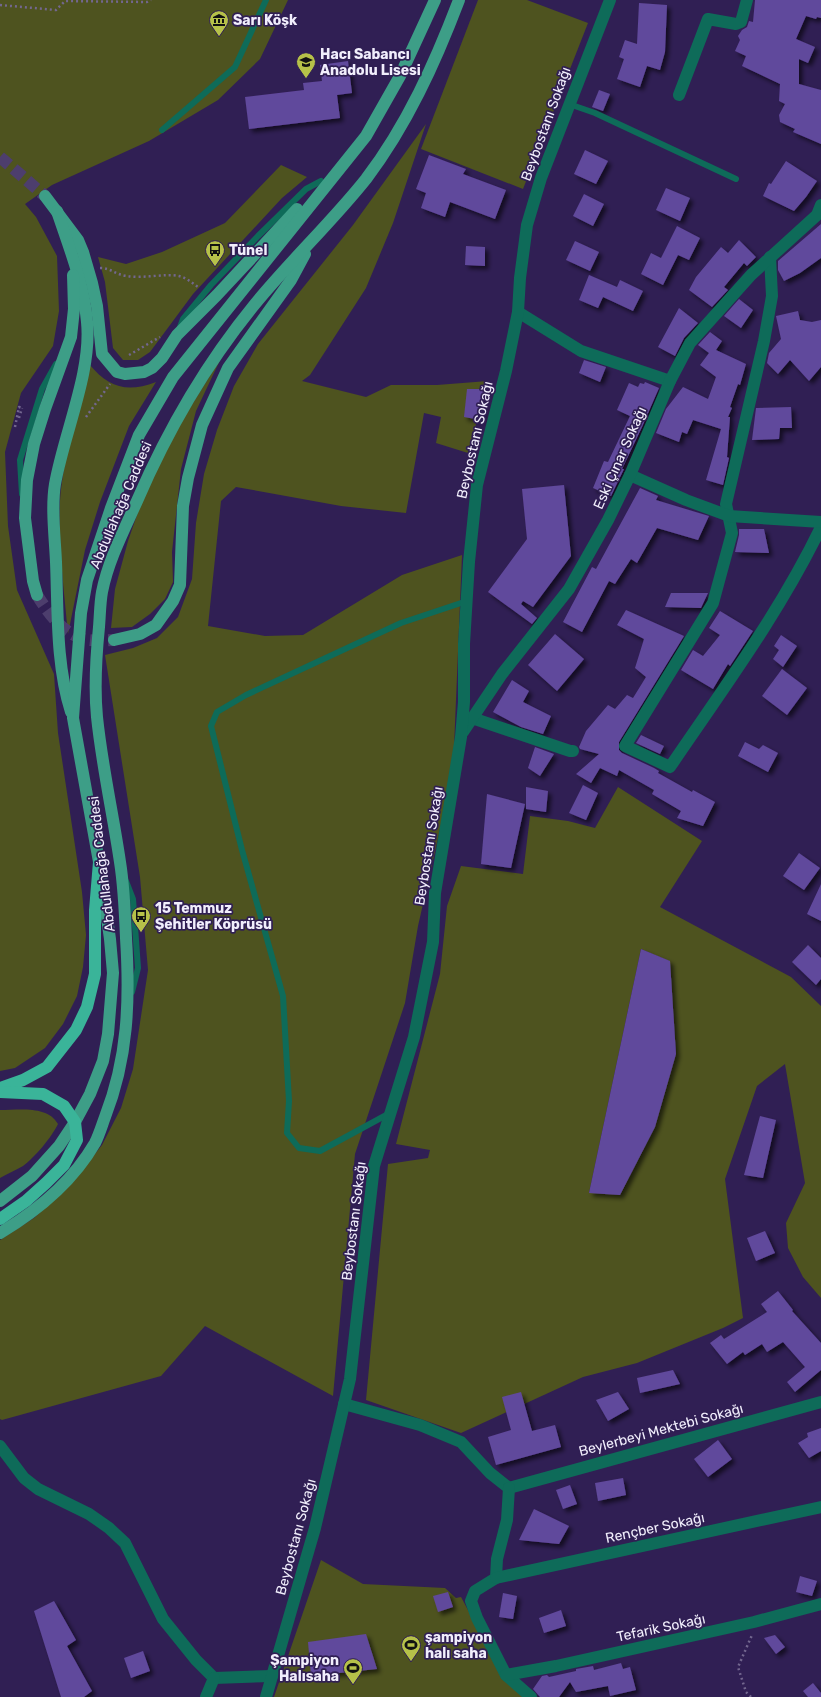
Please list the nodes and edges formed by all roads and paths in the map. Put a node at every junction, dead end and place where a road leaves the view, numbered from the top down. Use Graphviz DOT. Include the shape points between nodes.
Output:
graph roads {
  1 [pos="151,0"];
  2 [pos="266,0"];
  3 [pos="435,0"];
  4 [pos="459,0"];
  5 [pos="610,0"];
  6 [pos="747,0"];
  7 [pos="0,5"];
  8 [pos="679,95"];
  9 [pos="569,104"];
  10 [pos="162,130"];
  11 [pos="736,178"];
  12 [pos="324,182"];
  13 [pos="45,196"];
  14 [pos="820,210"];
  15 [pos="57,211"];
  16 [pos="315,238"];
  17 [pos="770,257"];
  18 [pos="73,260"];
  19 [pos="86,261"];
  20 [pos="205,292"];
  21 [pos="518,312"];
  22 [pos="177,335"];
  23 [pos="161,336"];
  24 [pos="129,355"];
  25 [pos="670,381"];
  26 [pos="110,384"];
  27 [pos="19,418"];
  28 [pos="80,420"];
  29 [pos="15,427"];
  30 [pos="630,475"];
  31 [pos="729,516"];
  32 [pos="821,522"];
  33 [pos="821,527"];
  34 [pos="36,595"];
  35 [pos="467,600"];
  36 [pos="114,640"];
  37 [pos="73,718"];
  38 [pos="472,718"];
  39 [pos="461,737"];
  40 [pos="573,751"];
  41 [pos="99,862"];
  42 [pos="0,1088"];
  43 [pos="0,1092"];
  44 [pos="391,1112"];
  45 [pos="75,1122"];
  46 [pos="1,1200"];
  47 [pos="0,1219"];
  48 [pos="0,1233"];
  49 [pos="821,1402"];
  50 [pos="344,1404"];
  51 [pos="0,1446"];
  52 [pos="509,1488"];
  53 [pos="821,1507"];
  54 [pos="496,1578"];
  55 [pos="821,1604"];
  56 [pos="754,1622"];
  57 [pos="506,1675"];
  58 [pos="272,1676"];
  59 [pos="214,1678"];
  60 [pos="206,1697"];
  61 [pos="266,1697"];
  62 [pos="530,1697"];
  63 [pos="751,1697"];
  1 -- 7 [label="path" via="65,1 56,10"];
  2 -- 10 [label="lane" via="235,67"];
  3 -- 12 [label="main road" via="400,76 366,136"];
  4 -- 16 [label="main road, Abdullahağa Caddesi" via="432,66 390,144 366,178"];
  5 -- 9 [label="street, Beybostanı Sokağı"];
  6 -- 8 [label="street" via="741,22 736,24 708,19"];
  9 -- 11 [label="lane" via="595,113"];
  9 -- 21 [label="street, Beybostanı Sokağı" via="541,178 527,226"];
  12 -- 20 [label="lane" via="306,189"];
  12 -- 22 [label="main road"];
  12 -- 37 [label="main road, Abdullahağa Caddesi" via="173,377 139,435 87,580 81,614"];
  13 -- 15 [label="main road"];
  14 -- 17 [label="street, Eski Çınar Sokağı"];
  15 -- 18 [label="main road"];
  15 -- 19 [label="main road" via="78,240"];
  16 -- 36 [label="main road" via="291,280 228,368 202,425 183,506 180,585 173,601 156,625 140,634"];
  16 -- 48 [label="main road, Abdullahağa Caddesi" via="237,326 186,401 148,475 106,576 95,662 97,717 121,865 129,1005 124,1050 115,1091 96,1142 70,1178 19,1222"];
  17 -- 25 [label="street, Eski Çınar Sokağı" via="690,343"];
  17 -- 31 [label="street" via="772,296 726,504"];
  18 -- 34 [label="main road" via="74,309 71,337 34,444 27,480 25,518"];
  18 -- 37 [label="main road" via="83,293 87,322 86,357 63,444 55,486 54,524 58,631 64,690"];
  19 -- 20 [label="path" via="127,277 181,277"];
  19 -- 22 [label="main road" via="96,306 102,354 117,372 135,374 152,368"];
  20 -- 22 [label="lane" via="183,319"];
  21 -- 25 [label="street" via="581,351"];
  21 -- 35 [label="street, Beybostanı Sokağı" via="477,485"];
  23 -- 24 [label="path"];
  25 -- 30 [label="street, Eski Çınar Sokağı"];
  26 -- 28 [label="path" via="89,415"];
  27 -- 29 [label="path" via="23,408 19,407"];
  30 -- 31 [label="street"];
  30 -- 38 [label="street, Eski Çınar Sokağı" via="569,589 502,674"];
  31 -- 32 [label="street"];
  31 -- 33 [label="street" via="732,533 714,603 625,746 670,768 779,605 805,561"];
  35 -- 39 [label="street, Beybostanı Sokağı"];
  35 -- 44 [label="lane" via="401,623 246,695 218,712 210,726 283,996 289,1101 287,1133 299,1148 320,1151"];
  37 -- 41 [label="main road, Abdullahağa Caddesi"];
  38 -- 39 [label="street, Eski Çınar Sokağı"];
  38 -- 40 [label="street"];
  39 -- 44 [label="street, Beybostanı Sokağı" via="435,893 433,942 414,1037"];
  41 -- 42 [label="highway" via="95,974 87,1006 76,1030 47,1067 24,1080"];
  41 -- 45 [label="main road, Abdullahağa Caddesi" via="112,973 108,1034 103,1061"];
  43 -- 45 [label="highway" via="43,1094 64,1106"];
  44 -- 50 [label="street, Beybostanı Sokağı" via="374,1166 350,1379"];
  45 -- 46 [label="main road, Abdullahağa Caddesi" via="59,1146 32,1176"];
  45 -- 47 [label="highway" via="77,1140 64,1165 26,1201"];
  49 -- 52 [label="street, Beylerbeyi Mektebi Sokağı"];
  50 -- 52 [label="street" via="420,1425 461,1442 490,1473"];
  50 -- 58 [label="street, Beybostanı Sokağı" via="315,1528"];
  51 -- 59 [label="street" via="24,1478 38,1489 89,1514 125,1543 163,1619"];
  52 -- 54 [label="street" via="508,1520 497,1559"];
  53 -- 54 [label="street, Rençber Sokağı"];
  54 -- 57 [label="street, Rençber Sokağı" via="475,1591 471,1600 487,1640"];
  55 -- 56 [label="street, Tefarik Sokağı"];
  56 -- 57 [label="street, Tefarik Sokağı"];
  56 -- 63 [label="path" via="752,1635 738,1667 746,1692"];
  57 -- 62 [label="street, Rençber Sokağı"];
  58 -- 59 [label="street"];
  58 -- 61 [label="street, Beybostanı Sokağı"];
  59 -- 60 [label="street"];
}
